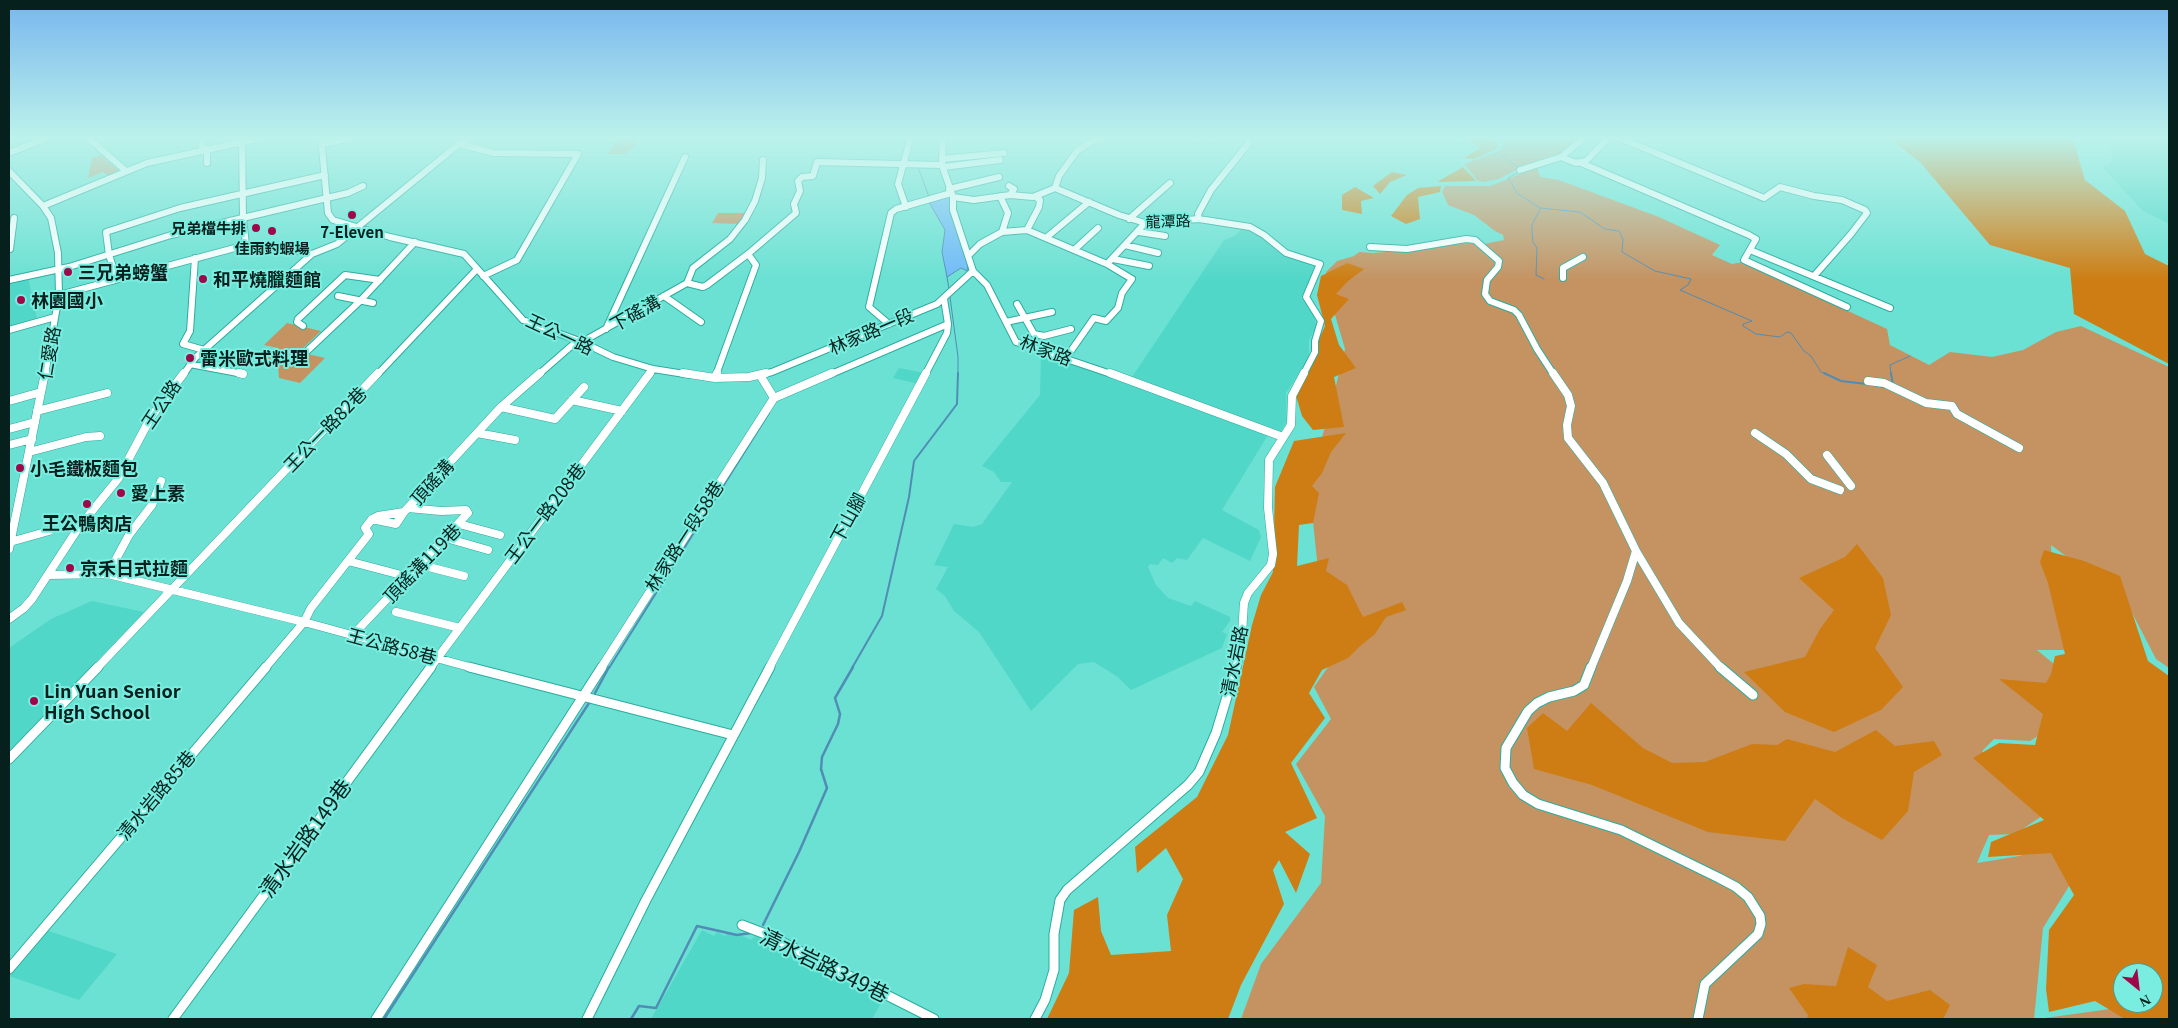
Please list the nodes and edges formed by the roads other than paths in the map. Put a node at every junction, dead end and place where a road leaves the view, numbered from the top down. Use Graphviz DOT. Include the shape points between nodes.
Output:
graph roads {
  1 [pos="22,184"];
  2 [pos="96,184"];
  3 [pos="242,184"];
  4 [pos="286,184"];
  5 [pos="325,184"];
  6 [pos="410,184"];
  7 [pos="561,184"];
  8 [pos="673,184"];
  9 [pos="760,184"];
  10 [pos="799,184"];
  11 [pos="898,184"];
  12 [pos="948,184"];
  13 [pos="978,184"];
  14 [pos="1056,184"];
  15 [pos="1169,184"];
  16 [pos="1216,184"];
  17 [pos="1631,184"];
  18 [pos="1730,184"];
  19 [pos="363,186"];
  20 [pos="1009,186"];
  21 [pos="1055,188"];
  22 [pos="951,193"];
  23 [pos="242,194"];
  24 [pos="1010,195"];
  25 [pos="1000,196"];
  26 [pos="1036,197"];
  27 [pos="326,198"];
  28 [pos="1089,202"];
  29 [pos="43,206"];
  30 [pos="906,207"];
  31 [pos="14,218"];
  32 [pos="243,218"];
  33 [pos="1129,219"];
  34 [pos="1199,219"];
  35 [pos="1144,223"];
  36 [pos="357,228"];
  37 [pos="1098,228"];
  38 [pos="1027,230"];
  39 [pos="1002,232"];
  40 [pos="1139,232"];
  41 [pos="1164,236"];
  42 [pos="1047,237"];
  43 [pos="415,242"];
  44 [pos="246,245"];
  45 [pos="1125,245"];
  46 [pos="1370,247"];
  47 [pos="10,249"];
  48 [pos="1074,250"];
  49 [pos="1750,250"];
  50 [pos="1158,253"];
  51 [pos="312,254"];
  52 [pos="748,254"];
  53 [pos="109,255"];
  54 [pos="968,256"];
  55 [pos="1583,257"];
  56 [pos="194,258"];
  57 [pos="1112,259"];
  58 [pos="1107,264"];
  59 [pos="1320,264"];
  60 [pos="1149,266"];
  61 [pos="57,269"];
  62 [pos="477,269"];
  63 [pos="973,271"];
  64 [pos="483,276"];
  65 [pos="1814,276"];
  66 [pos="1563,278"];
  67 [pos="117,279"];
  68 [pos="9,280"];
  69 [pos="380,280"];
  70 [pos="687,283"];
  71 [pos="59,295"];
  72 [pos="338,296"];
  73 [pos="664,296"];
  74 [pos="944,299"];
  75 [pos="360,300"];
  76 [pos="373,303"];
  77 [pos="1017,304"];
  78 [pos="1847,307"];
  79 [pos="1890,308"];
  80 [pos="1052,312"];
  81 [pos="55,317"];
  82 [pos="1024,318"];
  83 [pos="701,322"];
  84 [pos="1006,322"];
  85 [pos="889,324"];
  86 [pos="948,324"];
  87 [pos="303,326"];
  88 [pos="606,329"];
  89 [pos="1071,329"];
  90 [pos="9,330"];
  91 [pos="580,342"];
  92 [pos="204,350"];
  93 [pos="306,352"];
  94 [pos="1066,358"];
  95 [pos="190,364"];
  96 [pos="653,369"];
  97 [pos="243,374"];
  98 [pos="760,376"];
  99 [pos="715,378"];
  100 [pos="1868,381"];
  101 [pos="584,387"];
  102 [pos="41,392"];
  103 [pos="107,393"];
  104 [pos="774,398"];
  105 [pos="572,400"];
  106 [pos="9,401"];
  107 [pos="501,407"];
  108 [pos="38,411"];
  109 [pos="622,411"];
  110 [pos="35,422"];
  111 [pos="9,429"];
  112 [pos="477,433"];
  113 [pos="1755,433"];
  114 [pos="100,436"];
  115 [pos="1283,437"];
  116 [pos="32,440"];
  117 [pos="515,440"];
  118 [pos="9,445"];
  119 [pos="2019,448"];
  120 [pos="29,452"];
  121 [pos="1827,455"];
  122 [pos="160,481"];
  123 [pos="1851,486"];
  124 [pos="1840,490"];
  125 [pos="406,510"];
  126 [pos="459,524"];
  127 [pos="49,532"];
  128 [pos="500,535"];
  129 [pos="446,538"];
  130 [pos="10,545"];
  131 [pos="488,550"];
  132 [pos="1636,551"];
  133 [pos="348,562"];
  134 [pos="421,565"];
  135 [pos="108,574"];
  136 [pos="48,576"];
  137 [pos="464,576"];
  138 [pos="409,577"];
  139 [pos="173,589"];
  140 [pos="396,612"];
  141 [pos="9,619"];
  142 [pos="304,622"];
  143 [pos="460,628"];
  144 [pos="352,636"];
  145 [pos="438,658"];
  146 [pos="1753,695"];
  147 [pos="582,697"];
  148 [pos="733,735"];
  149 [pos="9,759"];
  150 [pos="742,925"];
  151 [pos="9,969"];
  152 [pos="173,1019"];
  153 [pos="376,1019"];
  154 [pos="587,1019"];
  155 [pos="934,1019"];
  156 [pos="1035,1019"];
  157 [pos="1698,1019"];
  1 -- 29 [label="street, 仁愛路"];
  2 -- 29 [label="street"];
  3 -- 23 [label="street"];
  4 -- 23 [label="street"];
  5 -- 27 [label="street"];
  6 -- 36 [label="street, 王公路"];
  7 -- 64 [label="street" via="517,260"];
  8 -- 88 [label="street"];
  9 -- 70 [label="street" via="745,220 730,238 694,268"];
  10 -- 52 [label="street" via="800,191 794,204 796,213"];
  11 -- 30 [label="street"];
  12 -- 22 [label="street, 林家路"];
  13 -- 22 [label="street"];
  14 -- 21 [label="street"];
  15 -- 33 [label="street"];
  16 -- 34 [label="street" via="1198,214"];
  17 -- 49 [label="street" via="1749,235 1756,239"];
  18 -- 65 [label="street" via="1764,198 1780,187 1842,200 1867,213"];
  19 -- 27 [label="street" via="348,194"];
  20 -- 24 [label="street" via="1014,190"];
  21 -- 26 [label="street"];
  21 -- 28 [label="street, 龍潭路"];
  22 -- 25 [label="street" via="974,200"];
  22 -- 30 [label="street"];
  22 -- 54 [label="street, 林家路" via="955,219"];
  23 -- 32 [label="street"];
  23 -- 53 [label="street" via="180,208 106,232"];
  24 -- 25 [label="street"];
  24 -- 26 [label="street"];
  25 -- 39 [label="street" via="1008,213"];
  26 -- 38 [label="street" via="1040,200 1039,207"];
  27 -- 32 [label="street"];
  27 -- 36 [label="street, 王公一路" via="329,217"];
  28 -- 33 [label="street, 龍潭路"];
  28 -- 42 [label="street"];
  29 -- 61 [label="street, 仁愛路" via="51,218 58,253"];
  30 -- 85 [label="street" via="891,213 869,307"];
  31 -- 47 [label="street"];
  32 -- 44 [label="street"];
  32 -- 53 [label="street" via="179,233"];
  33 -- 35 [label="street, 龍潭路"];
  34 -- 35 [label="street, 龍潭路"];
  34 -- 59 [label="street, 龍潭路" via="1250,227 1264,234 1286,253"];
  35 -- 40 [label="street"];
  36 -- 43 [label="street, 王公一路"];
  36 -- 51 [label="street, 王公路" via="337,244"];
  37 -- 48 [label="street"];
  38 -- 39 [label="street"];
  38 -- 42 [label="street"];
  39 -- 54 [label="street" via="980,244"];
  40 -- 41 [label="street"];
  40 -- 45 [label="street"];
  42 -- 48 [label="street"];
  43 -- 62 [label="street, 王公一路" via="460,252 470,258"];
  43 -- 69 [label="street"];
  44 -- 51 [label="street"];
  44 -- 56 [label="street"];
  45 -- 50 [label="street"];
  45 -- 57 [label="street"];
  46 -- 132 [label="street" via="1407,249 1466,239 1475,240 1499,261 1487,280 1484,294 1490,301 1519,314 1568,395 1571,406 1568,438 1604,483"];
  48 -- 58 [label="street"];
  49 -- 65 [label="street"];
  49 -- 78 [label="street" via="1744,260"];
  51 -- 92 [label="street, 王公路"];
  52 -- 70 [label="street" via="707,285"];
  52 -- 99 [label="street" via="756,266"];
  53 -- 61 [label="street"];
  53 -- 67 [label="street"];
  54 -- 63 [label="street, 林家路"];
  55 -- 66 [label="street" via="1563,268"];
  56 -- 67 [label="street"];
  56 -- 92 [label="street" via="190,332 183,344"];
  57 -- 58 [label="street"];
  57 -- 60 [label="street"];
  58 -- 94 [label="street" via="1132,279 1114,313 1106,321 1094,318"];
  59 -- 115 [label="street, 清水岩路" via="1306,297 1321,321 1315,352 1292,396 1291,425"];
  61 -- 68 [label="street"];
  61 -- 71 [label="street, 仁愛路"];
  62 -- 64 [label="street, 王公一路"];
  62 -- 139 [label="street, 王公一路82巷"];
  63 -- 74 [label="street, 林家路一段"];
  63 -- 84 [label="street, 林家路" via="987,285"];
  64 -- 91 [label="street, 王公一路" via="523,320"];
  65 -- 79 [label="street"];
  67 -- 71 [label="street"];
  69 -- 75 [label="street"];
  69 -- 87 [label="street" via="346,275 298,319 297,322"];
  70 -- 73 [label="street, 下磘溝"];
  71 -- 81 [label="street, 仁愛路"];
  72 -- 75 [label="street"];
  73 -- 83 [label="street"];
  73 -- 88 [label="street, 下磘溝"];
  74 -- 85 [label="street, 林家路一段"];
  74 -- 86 [label="street, 下山腳"];
  75 -- 76 [label="street"];
  75 -- 93 [label="street"];
  77 -- 82 [label="street"];
  80 -- 82 [label="street"];
  81 -- 90 [label="street"];
  81 -- 102 [label="street, 仁愛路"];
  82 -- 84 [label="street"];
  82 -- 89 [label="street" via="1030,331 1037,336"];
  84 -- 94 [label="street, 林家路" via="1016,342"];
  85 -- 98 [label="street, 林家路一段"];
  86 -- 104 [label="street"];
  86 -- 148 [label="street, 下山腳" via="947,333"];
  88 -- 91 [label="street, 下磘溝"];
  91 -- 96 [label="street, 王公一路" via="612,357"];
  91 -- 107 [label="street, 頂磘溝"];
  92 -- 95 [label="street, 王公路"];
  94 -- 115 [label="street, 林家路"];
  95 -- 97 [label="street"];
  95 -- 136 [label="street, 王公路" via="150,417 118,478 79,527"];
  96 -- 99 [label="street, 王公一路"];
  96 -- 109 [label="street, 王公一路208巷"];
  98 -- 99 [label="street, 王公一路"];
  98 -- 104 [label="street"];
  100 -- 119 [label="street" via="1884,383 1926,403 1952,406 1957,414"];
  101 -- 105 [label="street"];
  102 -- 106 [label="street"];
  102 -- 108 [label="street, 仁愛路"];
  103 -- 108 [label="street"];
  104 -- 147 [label="street, 林家路一段58巷"];
  105 -- 107 [label="street" via="555,419"];
  105 -- 109 [label="street"];
  107 -- 112 [label="street, 頂磘溝"];
  108 -- 110 [label="street, 仁愛路"];
  109 -- 143 [label="street, 王公一路208巷"];
  110 -- 111 [label="street"];
  110 -- 116 [label="street, 仁愛路"];
  112 -- 117 [label="street"];
  112 -- 125 [label="street, 頂磘溝"];
  113 -- 124 [label="street" via="1786,454 1812,479"];
  114 -- 120 [label="street"];
  115 -- 156 [label="street, 清水岩路" via="1269,460 1271,565 1248,593 1244,604 1241,649 1216,733 1199,772 1188,785 1110,851 1060,900 1054,934 1054,970"];
  116 -- 118 [label="street"];
  116 -- 120 [label="street, 仁愛路"];
  120 -- 130 [label="street, 仁愛路"];
  121 -- 123 [label="street"];
  122 -- 135 [label="street" via="152,505 128,535"];
  125 -- 126 [label="street, 頂磘溝119巷" via="466,510 467,515"];
  125 -- 133 [label="street, 頂磘溝" via="372,519 365,528 369,534"];
  126 -- 128 [label="street"];
  126 -- 129 [label="street, 頂磘溝119巷"];
  127 -- 130 [label="street"];
  129 -- 131 [label="street"];
  129 -- 134 [label="street, 頂磘溝119巷"];
  132 -- 146 [label="street" via="1679,624 1723,670"];
  132 -- 157 [label="street" via="1584,685 1549,697 1528,711 1506,748 1505,768 1523,795 1538,804 1621,830 1719,878 1748,897 1760,916 1758,934 1705,984"];
  133 -- 138 [label="street"];
  133 -- 142 [label="street, 頂磘溝" via="311,608"];
  134 -- 137 [label="street"];
  134 -- 138 [label="street, 頂磘溝119巷"];
  135 -- 136 [label="street, 王公路58巷"];
  135 -- 139 [label="street, 王公路58巷"];
  136 -- 141 [label="street, 王公路" via="24,608"];
  138 -- 144 [label="street, 頂磘溝119巷"];
  139 -- 142 [label="street, 王公路58巷"];
  139 -- 149 [label="street, 王公一路82巷"];
  140 -- 143 [label="street"];
  142 -- 144 [label="street, 王公路58巷"];
  142 -- 151 [label="street, 清水岩路85巷"];
  143 -- 145 [label="street, 王公一路208巷"];
  144 -- 145 [label="street, 王公路58巷"];
  145 -- 147 [label="street, 王公路58巷"];
  145 -- 152 [label="street, 清水岩路149巷"];
  147 -- 148 [label="street, 王公路58巷"];
  147 -- 153 [label="street, 林家路一段58巷"];
  148 -- 154 [label="street"];
  150 -- 155 [label="street, 清水岩路349巷"];
}
